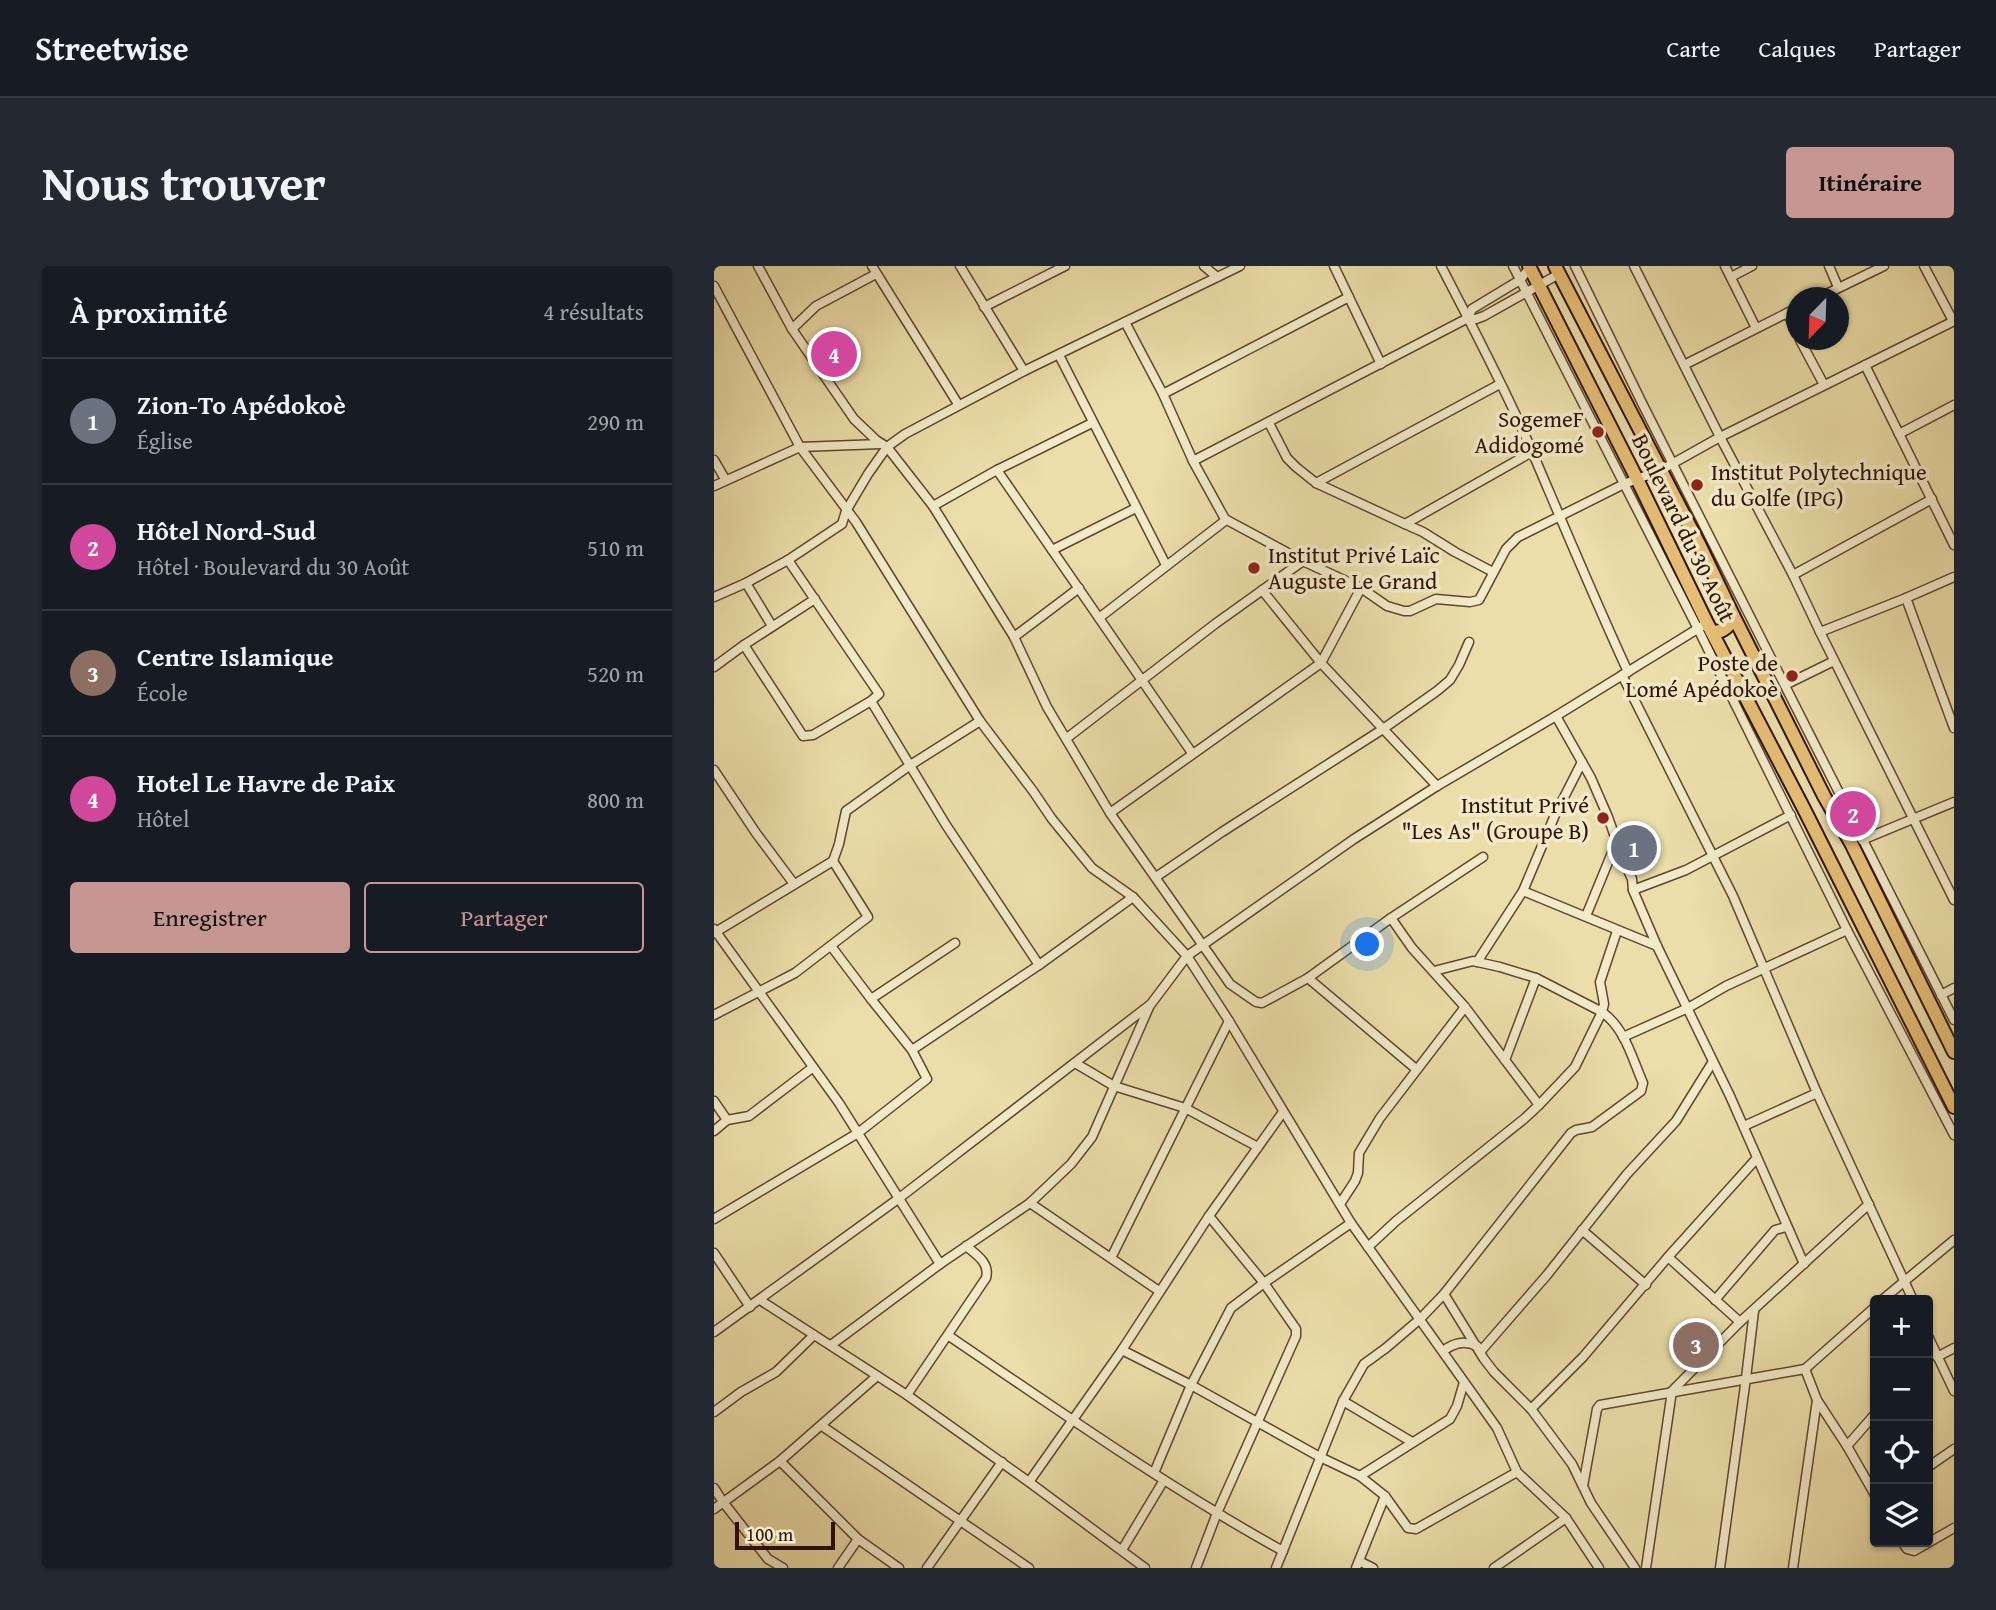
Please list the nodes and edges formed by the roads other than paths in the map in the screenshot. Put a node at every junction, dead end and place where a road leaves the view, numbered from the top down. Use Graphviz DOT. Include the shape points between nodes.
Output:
graph roads {
  1 [pos="758,266"];
  2 [pos="960,266"];
  3 [pos="1204,266"];
  4 [pos="1240,266"];
  5 [pos="1334,266"];
  6 [pos="1441,266"];
  7 [pos="1513,266"];
  8 [pos="1530,266"];
  9 [pos="1575,266"];
  10 [pos="1725,266"];
  11 [pos="1752,266"];
  12 [pos="1829,266"];
  13 [pos="1884,266"];
  14 [pos="1924,266"];
  15 [pos="1061,267"];
  16 [pos="1636,267"];
  17 [pos="874,270"];
  18 [pos="1557,270"];
  19 [pos="1217,277"];
  20 [pos="1731,277"];
  21 [pos="1520,280"];
  22 [pos="1539,285"];
  23 [pos="714,286"];
  24 [pos="1838,287"];
  25 [pos="1527,293"];
  26 [pos="1349,297"];
  27 [pos="984,307"];
  28 [pos="1786,313"];
  29 [pos="1468,318"];
  30 [pos="1125,321"];
  31 [pos="1954,321"];
  32 [pos="1756,328"];
  33 [pos="792,329"];
  34 [pos="1805,350"];
  35 [pos="1059,355"];
  36 [pos="1381,364"];
  37 [pos="1684,365"];
  38 [pos="1865,365"];
  39 [pos="1024,371"];
  40 [pos="1500,384"];
  41 [pos="1824,385"];
  42 [pos="1163,394"];
  43 [pos="958,404"];
  44 [pos="1954,405"];
  45 [pos="1093,423"];
  46 [pos="1269,423"];
  47 [pos="1899,434"];
  48 [pos="1720,437"];
  49 [pos="885,445"];
  50 [pos="800,447"];
  51 [pos="1532,452"];
  52 [pos="714,460"];
  53 [pos="1193,461"];
  54 [pos="1667,466"];
  55 [pos="997,470"];
  56 [pos="725,479"];
  57 [pos="1637,479"];
  58 [pos="1316,483"];
  59 [pos="1624,484"];
  60 [pos="714,486"];
  61 [pos="1932,499"];
  62 [pos="933,506"];
  63 [pos="1136,508"];
  64 [pos="846,510"];
  65 [pos="1559,517"];
  66 [pos="1226,520"];
  67 [pos="1405,524"];
  68 [pos="1954,545"];
  69 [pos="1052,550"];
  70 [pos="788,560"];
  71 [pos="1303,561"];
  72 [pos="1166,565"];
  73 [pos="1493,572"];
  74 [pos="1793,575"];
  75 [pos="1954,577"];
  76 [pos="746,583"];
  77 [pos="1079,588"];
  78 [pos="1360,589"];
  79 [pos="1262,590"];
  80 [pos="714,597"];
  81 [pos="1906,598"];
  82 [pos="815,599"];
  83 [pos="1713,616"];
  84 [pos="1099,618"];
  85 [pos="772,626"];
  86 [pos="1820,632"];
  87 [pos="1014,637"];
  88 [pos="1469,642"];
  89 [pos="744,645"];
  90 [pos="1834,661"];
  91 [pos="1321,663"];
  92 [pos="714,667"];
  93 [pos="1625,673"];
  94 [pos="1142,681"];
  95 [pos="1785,685"];
  96 [pos="871,701"];
  97 [pos="1556,716"];
  98 [pos="980,721"];
  99 [pos="1954,728"];
  100 [pos="1383,729"];
  101 [pos="1067,738"];
  102 [pos="1192,753"];
  103 [pos="1582,762"];
  104 [pos="909,766"];
  105 [pos="714,770"];
  106 [pos="1437,786"];
  107 [pos="1954,802"];
  108 [pos="1110,813"];
  109 [pos="1791,815"];
  110 [pos="1913,819"];
  111 [pos="1862,841"];
  112 [pos="1616,843"];
  113 [pos="1713,856"];
  114 [pos="1483,857"];
  115 [pos="833,861"];
  116 [pos="1156,877"];
  117 [pos="794,884"];
  118 [pos="1633,890"];
  119 [pos="1523,891"];
  120 [pos="1133,897"];
  121 [pos="1954,900"];
  122 [pos="1586,916"];
  123 [pos="1391,918"];
  124 [pos="1847,930"];
  125 [pos="1617,931"];
  126 [pos="715,932"];
  127 [pos="955,943"];
  128 [pos="831,946"];
  129 [pos="1204,946"];
  130 [pos="1657,946"];
  131 [pos="1187,956"];
  132 [pos="1478,962"];
  133 [pos="1039,964"];
  134 [pos="1763,969"];
  135 [pos="1434,971"];
  136 [pos="1308,978"];
  137 [pos="1536,978"];
  138 [pos="1954,988"];
  139 [pos="759,992"];
  140 [pos="1941,995"];
  141 [pos="871,999"];
  142 [pos="1151,1004"];
  143 [pos="1465,1007"];
  144 [pos="1688,1008"];
  145 [pos="1602,1012"];
  146 [pos="714,1015"];
  147 [pos="1954,1020"];
  148 [pos="1229,1021"];
  149 [pos="1623,1037"];
  150 [pos="912,1050"];
  151 [pos="1954,1052"];
  152 [pos="1505,1060"];
  153 [pos="1075,1063"];
  154 [pos="1713,1063"];
  155 [pos="812,1069"];
  156 [pos="1416,1069"];
  157 [pos="1114,1086"];
  158 [pos="1817,1093"];
  159 [pos="714,1101"];
  160 [pos="1539,1105"];
  161 [pos="1954,1107"];
  162 [pos="1185,1108"];
  163 [pos="1283,1112"];
  164 [pos="727,1120"];
  165 [pos="1744,1126"];
  166 [pos="714,1131"];
  167 [pos="858,1133"];
  168 [pos="1954,1135"];
  169 [pos="1258,1147"];
  170 [pos="1757,1158"];
  171 [pos="898,1199"];
  172 [pos="1030,1203"];
  173 [pos="1340,1204"];
  174 [pos="1869,1204"];
  175 [pos="1209,1216"];
  176 [pos="714,1219"];
  177 [pos="1351,1223"];
  178 [pos="1786,1227"];
  179 [pos="1582,1230"];
  180 [pos="1954,1240"];
  181 [pos="966,1246"];
  182 [pos="1368,1247"];
  183 [pos="714,1253"];
  184 [pos="1668,1257"];
  185 [pos="1111,1258"];
  186 [pos="940,1264"];
  187 [pos="1804,1264"];
  188 [pos="1904,1281"];
  189 [pos="1264,1283"];
  190 [pos="1646,1285"];
  191 [pos="1159,1291"];
  192 [pos="1444,1294"];
  193 [pos="1888,1295"];
  194 [pos="1911,1295"];
  195 [pos="760,1300"];
  196 [pos="1715,1300"];
  197 [pos="750,1307"];
  198 [pos="1754,1311"];
  199 [pos="1870,1311"];
  200 [pos="1420,1319"];
  201 [pos="1740,1322"];
  202 [pos="714,1332"];
  203 [pos="814,1335"];
  204 [pos="948,1336"];
  205 [pos="831,1345"];
  206 [pos="1954,1348"];
  207 [pos="1478,1349"];
  208 [pos="1122,1350"];
  209 [pos="1443,1352"];
  210 [pos="1933,1354"];
  211 [pos="1805,1368"];
  212 [pos="877,1376"];
  213 [pos="1746,1378"];
  214 [pos="1464,1382"];
  215 [pos="1191,1385"];
  216 [pos="1672,1391"];
  217 [pos="1954,1391"];
  218 [pos="907,1395"];
  219 [pos="1817,1400"];
  220 [pos="1343,1401"];
  221 [pos="1531,1409"];
  222 [pos="714,1412"];
  223 [pos="1073,1420"];
  224 [pos="1870,1420"];
  225 [pos="1257,1421"];
  226 [pos="822,1426"];
  227 [pos="1412,1442"];
  228 [pos="1847,1446"];
  229 [pos="1954,1449"];
  230 [pos="1320,1457"];
  231 [pos="780,1461"];
  232 [pos="1002,1462"];
  233 [pos="1933,1464"];
  234 [pos="1517,1472"];
  235 [pos="1154,1473"];
  236 [pos="1360,1476"];
  237 [pos="1164,1480"];
  238 [pos="1029,1482"];
  239 [pos="1583,1486"];
  240 [pos="1870,1486"];
  241 [pos="714,1488"];
  242 [pos="1385,1496"];
  243 [pos="723,1502"];
  244 [pos="714,1508"];
  245 [pos="1217,1513"];
  246 [pos="1566,1518"];
  247 [pos="960,1521"];
  248 [pos="1954,1528"];
  249 [pos="858,1539"];
  250 [pos="1933,1540"];
  251 [pos="1906,1547"];
  252 [pos="1921,1547"];
  253 [pos="1122,1550"];
  254 [pos="1283,1550"];
  255 [pos="1357,1564"];
  256 [pos="1142,1567"];
  257 [pos="783,1568"];
  258 [pos="838,1568"];
  259 [pos="899,1568"];
  260 [pos="927,1568"];
  261 [pos="1029,1568"];
  262 [pos="1196,1568"];
  263 [pos="1276,1568"];
  264 [pos="1373,1568"];
  265 [pos="1494,1568"];
  266 [pos="1600,1568"];
  267 [pos="1635,1568"];
  268 [pos="1646,1568"];
  269 [pos="1720,1568"];
  270 [pos="1793,1568"];
  1 -- 33 [label="street"];
  2 -- 27 [label="street"];
  3 -- 19 [label="street"];
  4 -- 19 [label="street"];
  5 -- 26 [label="street"];
  6 -- 29 [label="street"];
  7 -- 21 [label="street"];
  8 -- 21 [label="street"];
  8 -- 22 [label="highway, Boulevard du 30 Août"];
  9 -- 54 [label="street"];
  10 -- 20 [label="street"];
  11 -- 20 [label="street"];
  12 -- 24 [label="street"];
  13 -- 24 [label="street"];
  14 -- 31 [label="street"];
  15 -- 27 [label="street"];
  16 -- 37 [label="street"];
  17 -- 33 [label="street" via="816,306"];
  17 -- 43 [label="street"];
  18 -- 22 [label="street"];
  18 -- 54 [label="highway, Boulevard du 30 Août"];
  19 -- 30 [label="street"];
  20 -- 32 [label="street"];
  21 -- 25 [label="street"];
  21 -- 29 [label="street" via="1472,309"];
  22 -- 25 [label="street"];
  22 -- 57 [label="highway, Boulevard du 30 Août"];
  23 -- 50 [label="street"];
  25 -- 29 [label="street" via="1485,316"];
  25 -- 59 [label="street"];
  26 -- 36 [label="street"];
  26 -- 42 [label="street"];
  27 -- 39 [label="street"];
  28 -- 32 [label="street"];
  29 -- 36 [label="street"];
  29 -- 40 [label="street"];
  30 -- 35 [label="street"];
  30 -- 42 [label="street"];
  31 -- 38 [label="street"];
  32 -- 37 [label="street"];
  33 -- 49 [label="street" via="854,419"];
  34 -- 41 [label="street"];
  35 -- 39 [label="street"];
  35 -- 45 [label="street"];
  36 -- 46 [label="street"];
  37 -- 48 [label="street"];
  38 -- 41 [label="street"];
  38 -- 47 [label="street"];
  39 -- 43 [label="street"];
  40 -- 51 [label="street"];
  40 -- 58 [label="street"];
  41 -- 48 [label="street"];
  42 -- 53 [label="street"];
  43 -- 49 [label="street"];
  44 -- 47 [label="street"];
  45 -- 55 [label="street"];
  45 -- 63 [label="street"];
  46 -- 53 [label="street"];
  46 -- 58 [label="street" via="1287,458"];
  47 -- 61 [label="street"];
  48 -- 54 [label="street"];
  48 -- 74 [label="street"];
  49 -- 50 [label="street"];
  49 -- 62 [label="street"];
  49 -- 64 [label="street"];
  50 -- 56 [label="street"];
  50 -- 64 [label="street"];
  51 -- 65 [label="street"];
  51 -- 67 [label="street"];
  52 -- 56 [label="street"];
  53 -- 66 [label="street"];
  54 -- 57 [label="street"];
  54 -- 83 [label="highway, Boulevard du 30 Août"];
  54 -- 95 [label="street"];
  55 -- 62 [label="street"];
  55 -- 69 [label="street"];
  56 -- 60 [label="street"];
  57 -- 59 [label="street"];
  57 -- 83 [label="highway, Boulevard du 30 Août"];
  58 -- 67 [label="street"];
  59 -- 65 [label="street"];
  59 -- 83 [label="street"];
  61 -- 68 [label="street"];
  61 -- 74 [label="street"];
  62 -- 87 [label="street"];
  63 -- 69 [label="street"];
  63 -- 72 [label="street"];
  64 -- 70 [label="street" via="842,524"];
  64 -- 98 [label="street"];
  65 -- 73 [label="street" via="1511,542"];
  65 -- 93 [label="street"];
  66 -- 71 [label="street"];
  66 -- 72 [label="street"];
  67 -- 73 [label="street"];
  69 -- 77 [label="street"];
  70 -- 76 [label="street"];
  70 -- 82 [label="street"];
  71 -- 78 [label="street"];
  71 -- 79 [label="street"];
  72 -- 84 [label="street"];
  73 -- 78 [label="street" via="1479,600 1436,599 1410,611 1387,606"];
  74 -- 86 [label="street"];
  75 -- 81 [label="street"];
  76 -- 80 [label="street"];
  76 -- 85 [label="street"];
  77 -- 84 [label="street"];
  77 -- 87 [label="street"];
  78 -- 91 [label="street"];
  79 -- 91 [label="street"];
  79 -- 94 [label="street"];
  81 -- 86 [label="street"];
  81 -- 99 [label="street"];
  82 -- 85 [label="street"];
  82 -- 96 [label="street" via="879,694"];
  83 -- 93 [label="street"];
  83 -- 109 [label="street"];
  83 -- 151 [label="highway, Boulevard du 30 Août" via="1824,796"];
  83 -- 161 [label="highway, Boulevard du 30 Août"];
  84 -- 94 [label="street"];
  85 -- 89 [label="street"];
  86 -- 90 [label="street"];
  87 -- 101 [label="street"];
  88 -- 100 [label="street" via="1450,680"];
  89 -- 92 [label="street"];
  89 -- 96 [label="street" via="803,736 813,735"];
  90 -- 95 [label="street"];
  90 -- 110 [label="street"];
  91 -- 100 [label="street"];
  91 -- 102 [label="street"];
  93 -- 97 [label="street"];
  93 -- 113 [label="street"];
  94 -- 101 [label="street"];
  94 -- 102 [label="street"];
  95 -- 111 [label="street"];
  96 -- 104 [label="street"];
  97 -- 103 [label="street"];
  97 -- 106 [label="street"];
  98 -- 104 [label="street"];
  98 -- 120 [label="street" via="1091,868"];
  100 -- 106 [label="street"];
  100 -- 116 [label="street"];
  101 -- 108 [label="street"];
  102 -- 108 [label="street"];
  103 -- 112 [label="street"];
  103 -- 119 [label="street"];
  104 -- 115 [label="street" via="846,811"];
  104 -- 133 [label="street"];
  105 -- 117 [label="street"];
  106 -- 129 [label="street"];
  107 -- 110 [label="street"];
  108 -- 116 [label="street"];
  109 -- 113 [label="street"];
  109 -- 124 [label="street"];
  110 -- 111 [label="street"];
  110 -- 121 [label="street"];
  111 -- 140 [label="street"];
  112 -- 118 [label="street"];
  112 -- 122 [label="street"];
  113 -- 118 [label="street"];
  113 -- 134 [label="street"];
  114 -- 123 [label="street"];
  115 -- 117 [label="street"];
  115 -- 128 [label="street" via="868,917"];
  116 -- 129 [label="street"];
  117 -- 126 [label="street"];
  118 -- 130 [label="street"];
  119 -- 122 [label="street"];
  119 -- 132 [label="street"];
  120 -- 131 [label="street"];
  120 -- 133 [label="street"];
  122 -- 125 [label="street"];
  123 -- 135 [label="street"];
  123 -- 136 [label="street"];
  124 -- 134 [label="street"];
  124 -- 168 [label="street"];
  125 -- 130 [label="street"];
  125 -- 145 [label="street" via="1600,982"];
  126 -- 139 [label="street"];
  127 -- 141 [label="street"];
  128 -- 139 [label="street"];
  128 -- 141 [label="street"];
  129 -- 131 [label="street"];
  129 -- 136 [label="street" via="1230,984 1258,1003"];
  130 -- 144 [label="street"];
  131 -- 142 [label="street"];
  131 -- 148 [label="street"];
  132 -- 135 [label="street"];
  132 -- 137 [label="street"];
  133 -- 150 [label="street"];
  134 -- 144 [label="street"];
  134 -- 158 [label="street"];
  135 -- 143 [label="street"];
  136 -- 156 [label="street"];
  137 -- 145 [label="street"];
  137 -- 152 [label="street"];
  138 -- 140 [label="street"];
  139 -- 146 [label="street"];
  139 -- 155 [label="street"];
  140 -- 147 [label="street"];
  141 -- 150 [label="street"];
  142 -- 153 [label="street"];
  142 -- 157 [label="street"];
  143 -- 152 [label="street"];
  143 -- 156 [label="street"];
  144 -- 149 [label="street"];
  144 -- 154 [label="street"];
  145 -- 149 [label="street"];
  145 -- 160 [label="street" via="1575,1067"];
  148 -- 162 [label="street"];
  148 -- 163 [label="street"];
  149 -- 192 [label="street" via="1643,1083 1641,1091 1592,1127 1571,1133"];
  150 -- 167 [label="street" via="927,1079"];
  152 -- 160 [label="street"];
  153 -- 157 [label="street"];
  153 -- 171 [label="street"];
  154 -- 165 [label="street"];
  154 -- 179 [label="street" via="1676,1121"];
  155 -- 164 [label="street" via="749,1116"];
  155 -- 167 [label="street"];
  156 -- 173 [label="street" via="1361,1149 1357,1176"];
  157 -- 162 [label="street"];
  157 -- 172 [label="street" via="1082,1152"];
  158 -- 165 [label="street"];
  158 -- 174 [label="street"];
  159 -- 164 [label="street"];
  160 -- 182 [label="street"];
  162 -- 169 [label="street"];
  162 -- 185 [label="street"];
  163 -- 169 [label="street"];
  163 -- 173 [label="street"];
  164 -- 166 [label="street"];
  165 -- 170 [label="street"];
  167 -- 171 [label="street"];
  167 -- 176 [label="street"];
  169 -- 175 [label="street"];
  170 -- 178 [label="street"];
  170 -- 184 [label="street"];
  171 -- 186 [label="street"];
  171 -- 195 [label="street"];
  172 -- 181 [label="street"];
  172 -- 185 [label="street"];
  173 -- 177 [label="street"];
  174 -- 187 [label="street"];
  174 -- 188 [label="street"];
  175 -- 189 [label="street"];
  175 -- 191 [label="street"];
  177 -- 182 [label="street"];
  177 -- 189 [label="street"];
  178 -- 187 [label="street"];
  178 -- 196 [label="street" via="1775,1230"];
  179 -- 190 [label="street"];
  179 -- 207 [label="street"];
  180 -- 188 [label="street"];
  181 -- 186 [label="street"];
  181 -- 204 [label="street" via="982,1259 988,1272"];
  182 -- 200 [label="street"];
  183 -- 197 [label="street"];
  184 -- 190 [label="street"];
  184 -- 196 [label="street"];
  185 -- 191 [label="street"];
  186 -- 205 [label="street"];
  187 -- 198 [label="street"];
  188 -- 193 [label="street"];
  188 -- 194 [label="street"];
  189 -- 215 [label="street" via="1231,1308"];
  189 -- 225 [label="street" via="1296,1329 1296,1336"];
  190 -- 221 [label="street"];
  191 -- 208 [label="street"];
  192 -- 200 [label="street"];
  192 -- 207 [label="street"];
  195 -- 197 [label="street"];
  195 -- 203 [label="street"];
  196 -- 201 [label="street"];
  197 -- 202 [label="street"];
  198 -- 201 [label="street"];
  198 -- 213 [label="street"];
  199 -- 211 [label="street"];
  200 -- 209 [label="street"];
  200 -- 220 [label="street" via="1364,1364"];
  201 -- 216 [label="street"];
  203 -- 205 [label="street"];
  203 -- 222 [label="street" via="776,1371"];
  204 -- 218 [label="street"];
  204 -- 223 [label="street"];
  205 -- 212 [label="street"];
  206 -- 210 [label="street"];
  207 -- 209 [label="street" via="1463,1342"];
  207 -- 221 [label="street"];
  208 -- 215 [label="street"];
  208 -- 223 [label="street"];
  209 -- 214 [label="street"];
  210 -- 217 [label="street"];
  211 -- 213 [label="street"];
  211 -- 219 [label="street"];
  212 -- 218 [label="street"];
  212 -- 226 [label="street"];
  213 -- 216 [label="street"];
  213 -- 269 [label="street"];
  214 -- 227 [label="street" via="1451,1419"];
  214 -- 234 [label="street" via="1497,1429"];
  215 -- 225 [label="street"];
  215 -- 235 [label="street"];
  216 -- 239 [label="street" via="1600,1405"];
  216 -- 268 [label="street"];
  218 -- 232 [label="street"];
  219 -- 228 [label="street"];
  219 -- 270 [label="street"];
  220 -- 227 [label="street"];
  220 -- 230 [label="street"];
  221 -- 239 [label="street"];
  223 -- 235 [label="street"];
  223 -- 238 [label="street"];
  224 -- 228 [label="street"];
  225 -- 230 [label="street"];
  225 -- 245 [label="street"];
  226 -- 231 [label="street"];
  226 -- 247 [label="street"];
  227 -- 236 [label="street"];
  228 -- 240 [label="street"];
  229 -- 233 [label="street"];
  230 -- 236 [label="street"];
  230 -- 254 [label="street"];
  231 -- 243 [label="street"];
  231 -- 249 [label="street"];
  232 -- 238 [label="street"];
  232 -- 247 [label="street"];
  234 -- 242 [label="street" via="1413,1530"];
  234 -- 246 [label="street"];
  235 -- 237 [label="street"];
  236 -- 242 [label="street"];
  237 -- 245 [label="street"];
  237 -- 253 [label="street"];
  238 -- 253 [label="street"];
  239 -- 267 [label="street"];
  241 -- 243 [label="street"];
  242 -- 255 [label="street"];
  243 -- 244 [label="street"];
  243 -- 257 [label="street" via="768,1559"];
  245 -- 254 [label="street"];
  245 -- 262 [label="street"];
  246 -- 265 [label="street"];
  246 -- 266 [label="street"];
  247 -- 260 [label="street"];
  247 -- 261 [label="street"];
  248 -- 250 [label="street"];
  249 -- 258 [label="street"];
  249 -- 259 [label="street"];
  251 -- 252 [label="street" via="1914,1551"];
  253 -- 256 [label="street"];
  254 -- 263 [label="street"];
  255 -- 264 [label="street"];
}
